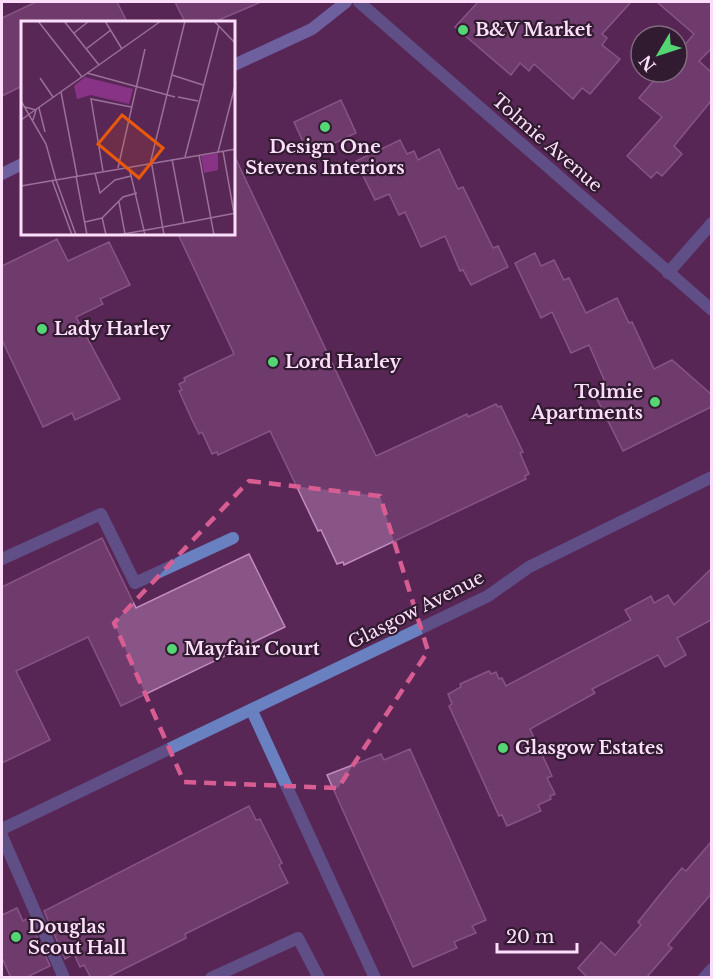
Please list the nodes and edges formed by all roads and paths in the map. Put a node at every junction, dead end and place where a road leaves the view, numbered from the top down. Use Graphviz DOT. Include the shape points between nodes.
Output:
graph roads {
  1 [pos="346,2"];
  2 [pos="359,2"];
  3 [pos="236,64"];
  4 [pos="21,164"];
  5 [pos="2,174"];
  6 [pos="711,223"];
  7 [pos="668,273"];
  8 [pos="711,310"];
  9 [pos="711,477"];
  10 [pos="233,538"];
  11 [pos="2,559"];
  12 [pos="252,711"];
  13 [pos="2,829"];
  14 [pos="2,836"];
  15 [pos="711,969"];
  16 [pos="64,978"];
  17 [pos="211,978"];
  18 [pos="319,978"];
  19 [pos="375,978"];
  20 [pos="704,978"];
  1 -- 3 [label="main road" via="312,29"];
  2 -- 7 [label="street, Tolmie Avenue"];
  4 -- 5 [label="main road"];
  6 -- 7 [label="street"];
  7 -- 8 [label="street, Tolmie Avenue"];
  9 -- 12 [label="street, Glasgow Avenue" via="529,567 488,596"];
  10 -- 11 [label="street" via="135,583 101,514"];
  12 -- 13 [label="street, Glasgow Avenue"];
  12 -- 19 [label="street"];
  14 -- 16 [label="street"];
  15 -- 20 [label="street"];
  17 -- 18 [label="street" via="298,938"];
}
